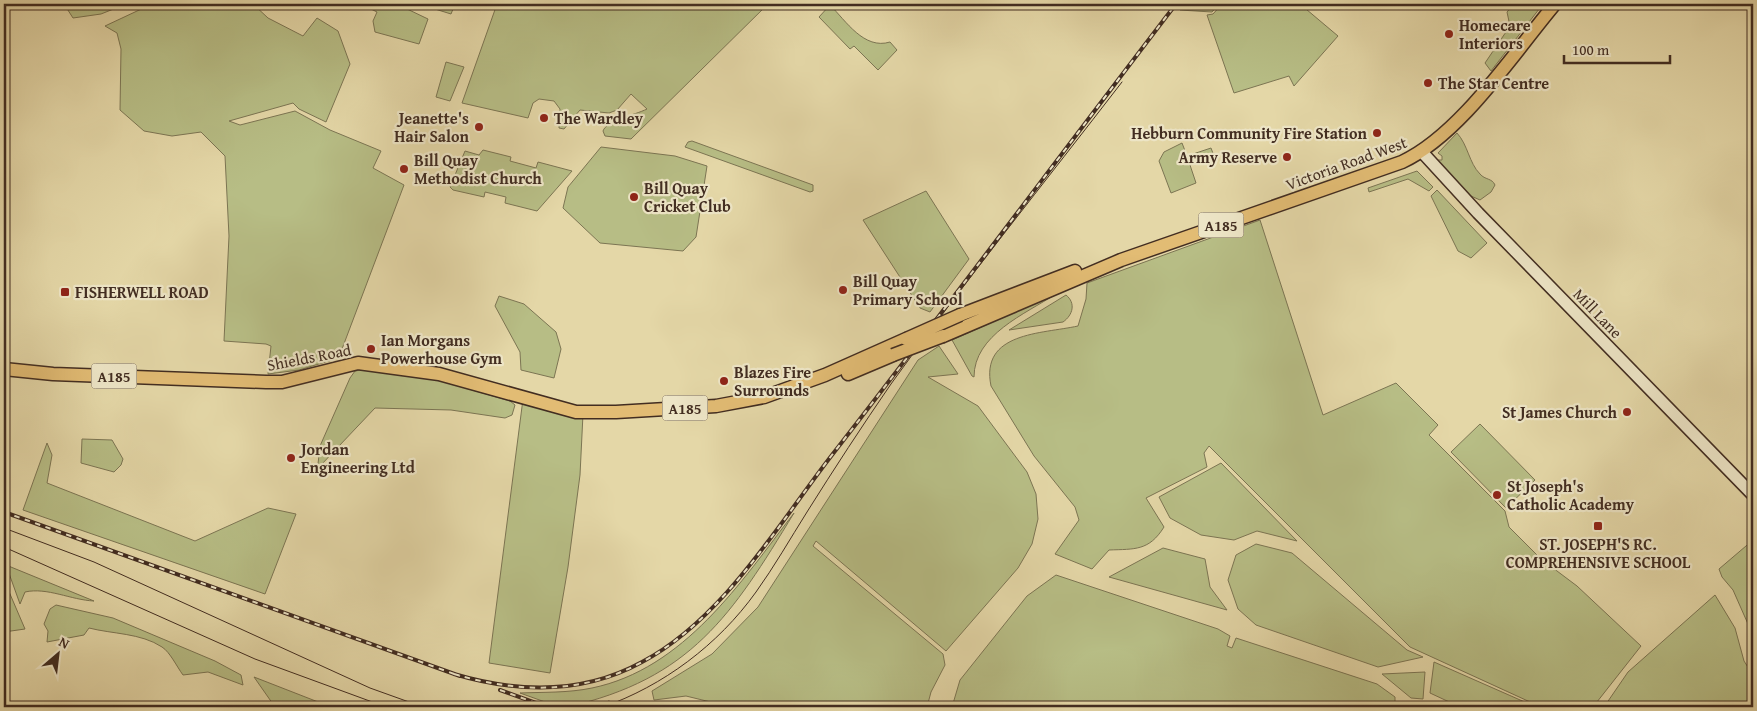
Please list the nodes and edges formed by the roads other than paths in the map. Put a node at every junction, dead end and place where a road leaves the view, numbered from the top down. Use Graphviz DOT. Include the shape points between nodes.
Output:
graph roads {
  1 [pos="1555,4"];
  2 [pos="1422,152"];
  3 [pos="961,321"];
  4 [pos="4,369"];
  5 [pos="826,379"];
  6 [pos="1753,495"];
  1 -- 2 [label="main road, Victoria Road West / A185" via="1457,121"];
  2 -- 3 [label="main road, Victoria Road West / A185" via="1402,162 1121,260 1070,272"];
  2 -- 6 [label="main road, Mill Lane"];
  3 -- 5 [label="main road, A185, bridge" via="906,339"];
  3 -- 5 [label="main road, A185, bridge" via="943,336"];
  4 -- 5 [label="main road, Shields Road / A185" via="282,382 358,363 439,374 563,410 590,412 733,404"];
}
